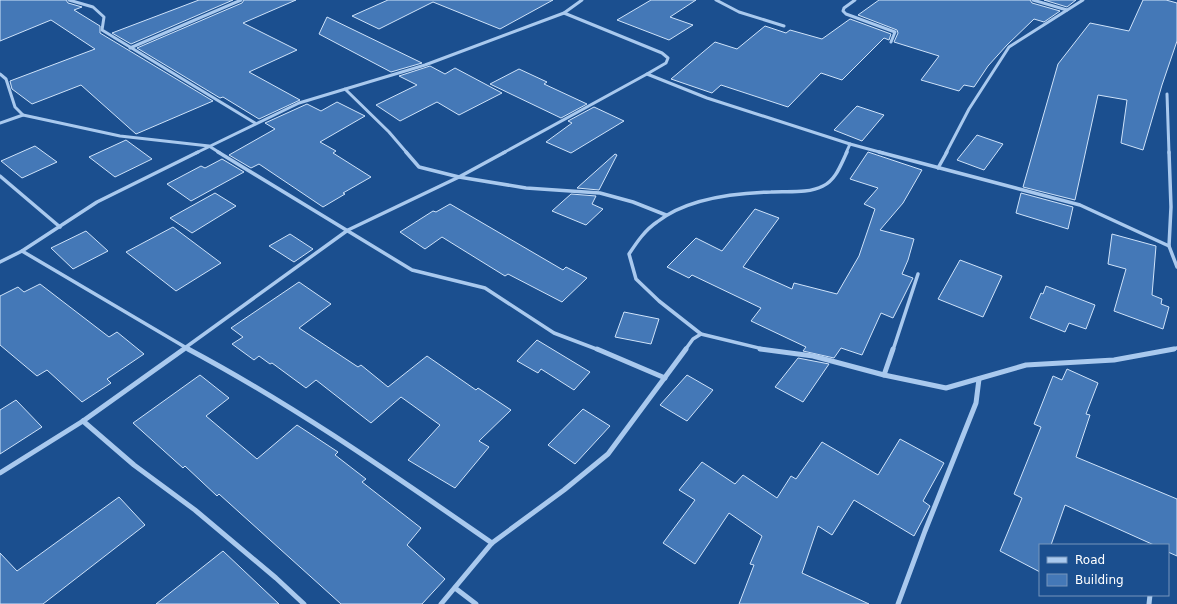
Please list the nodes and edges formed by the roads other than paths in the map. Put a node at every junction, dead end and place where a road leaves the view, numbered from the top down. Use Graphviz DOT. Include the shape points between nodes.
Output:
graph roads {
  1 [pos="68,0"];
  2 [pos="242,0"];
  3 [pos="582,0"];
  4 [pos="716,0"];
  5 [pos="855,0"];
  6 [pos="1033,0"];
  7 [pos="1083,0"];
  8 [pos="1068,10"];
  9 [pos="564,13"];
  10 [pos="784,26"];
  11 [pos="891,42"];
  12 [pos="130,48"];
  13 [pos="0,74"];
  14 [pos="647,74"];
  15 [pos="344,89"];
  16 [pos="1167,94"];
  17 [pos="23,115"];
  18 [pos="0,123"];
  19 [pos="255,123"];
  20 [pos="850,144"];
  21 [pos="209,146"];
  22 [pos="938,168"];
  23 [pos="0,176"];
  24 [pos="459,177"];
  25 [pos="1171,207"];
  26 [pos="1177,209"];
  27 [pos="666,215"];
  28 [pos="60,227"];
  29 [pos="348,230"];
  30 [pos="1169,246"];
  31 [pos="22,251"];
  32 [pos="0,262"];
  33 [pos="1177,267"];
  34 [pos="918,274"];
  35 [pos="701,334"];
  36 [pos="185,347"];
  37 [pos="1177,348"];
  38 [pos="884,375"];
  39 [pos="665,378"];
  40 [pos="980,379"];
  41 [pos="83,421"];
  42 [pos="0,473"];
  43 [pos="492,543"];
  44 [pos="455,588"];
  45 [pos="304,604"];
  46 [pos="442,604"];
  47 [pos="476,604"];
  48 [pos="898,604"];
  1 -- 12 [label="street" via="94,7 104,17 102,30"];
  2 -- 12 [label="street"];
  3 -- 9 [label="street"];
  4 -- 10 [label="street" via="739,12"];
  5 -- 11 [label="street" via="843,11 895,32"];
  6 -- 8 [label="street"];
  7 -- 8 [label="street"];
  8 -- 22 [label="street" via="1009,47 969,109"];
  9 -- 14 [label="street" via="662,53 668,58 666,63"];
  9 -- 15 [label="street" via="425,65"];
  12 -- 19 [label="street"];
  13 -- 17 [label="street" via="6,79 15,107"];
  14 -- 20 [label="street" via="707,98"];
  14 -- 24 [label="street"];
  15 -- 19 [label="street" via="300,103"];
  15 -- 24 [label="street" via="389,132 419,168"];
  16 -- 25 [label="street"];
  17 -- 18 [label="street"];
  17 -- 21 [label="street" via="120,136"];
  19 -- 21 [label="street"];
  20 -- 22 [label="street"];
  20 -- 27 [label="street" via="835,176 823,187 744,193 700,203"];
  21 -- 28 [label="street" via="97,202"];
  21 -- 29 [label="street"];
  22 -- 30 [label="street" via="1080,205"];
  23 -- 28 [label="street"];
  24 -- 27 [label="street" via="526,188 600,193 634,202"];
  24 -- 29 [label="street"];
  25 -- 26 [label="street"];
  25 -- 30 [label="street"];
  27 -- 35 [label="street" via="636,242 629,254 632,266 640,283"];
  28 -- 31 [label="street"];
  29 -- 36 [label="street"];
  29 -- 39 [label="street" via="412,270 485,288 554,333 582,342"];
  30 -- 33 [label="street"];
  31 -- 32 [label="street"];
  31 -- 36 [label="street"];
  34 -- 38 [label="street"];
  35 -- 38 [label="street" via="756,348 813,356"];
  35 -- 39 [label="street" via="693,339"];
  36 -- 41 [label="street"];
  36 -- 43 [label="street" via="246,380 365,455"];
  37 -- 40 [label="street" via="1114,360 1026,365"];
  38 -- 40 [label="street" via="946,388"];
  39 -- 43 [label="street" via="608,454"];
  40 -- 48 [label="street" via="976,404"];
  41 -- 42 [label="street"];
  41 -- 45 [label="street" via="134,465 195,510"];
  43 -- 44 [label="street"];
  44 -- 46 [label="street"];
  44 -- 47 [label="street"];
}
